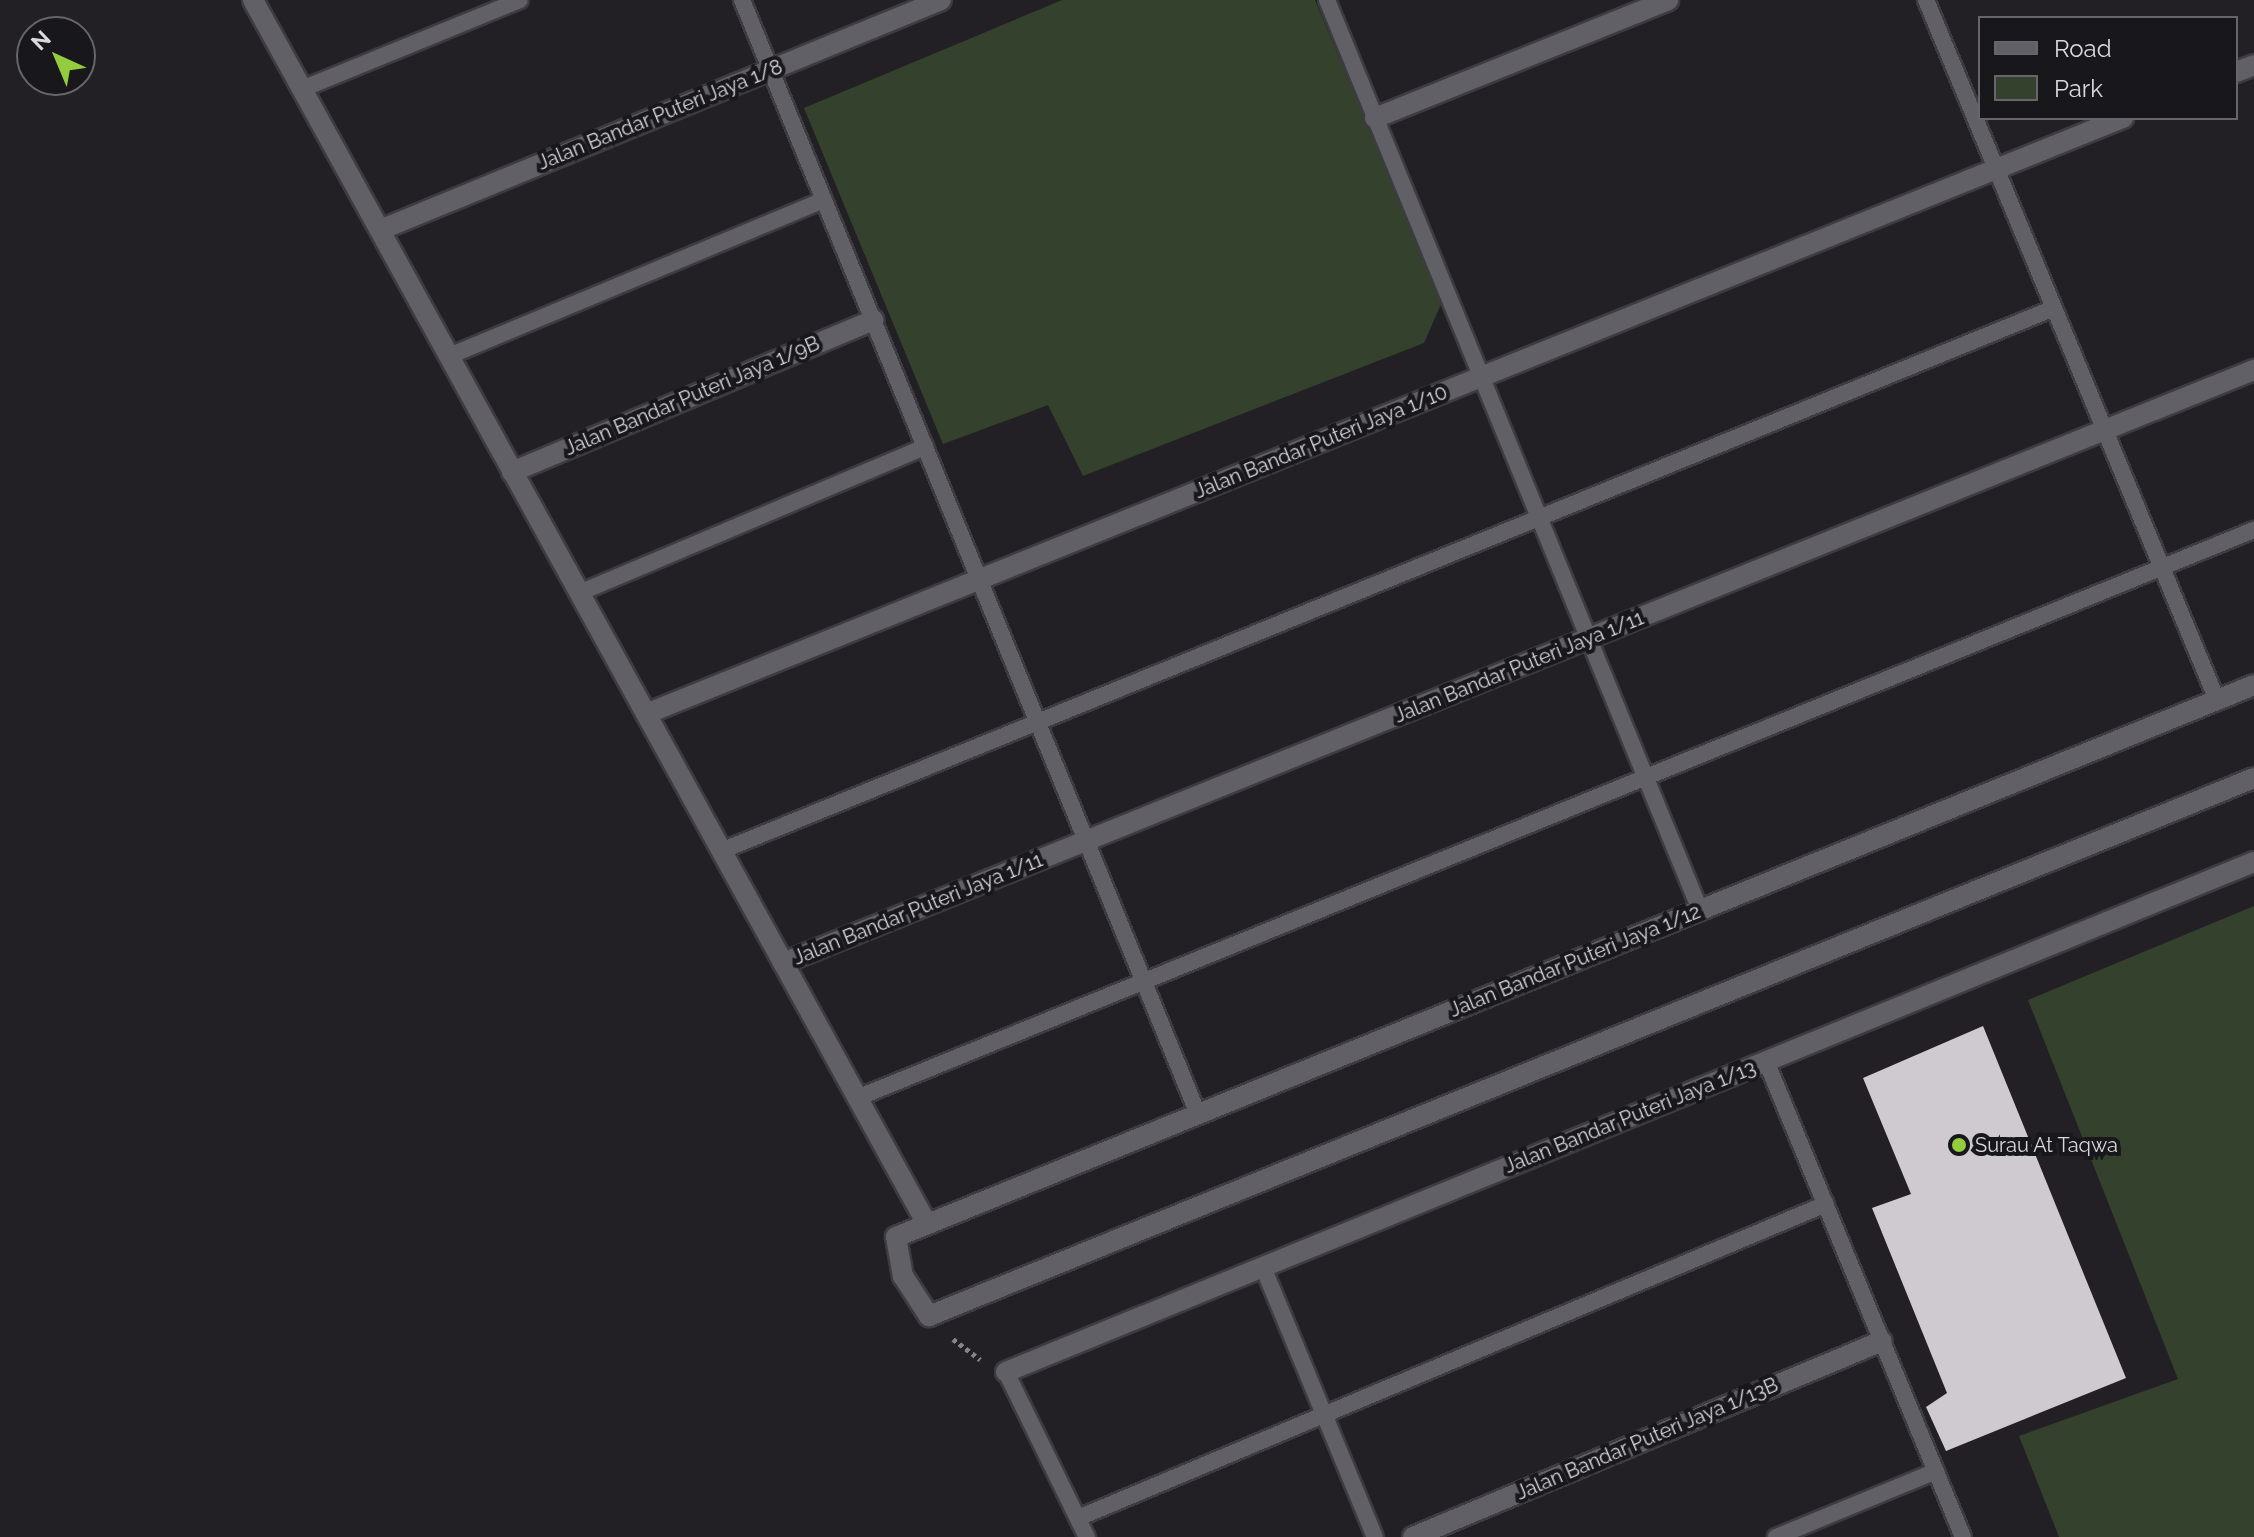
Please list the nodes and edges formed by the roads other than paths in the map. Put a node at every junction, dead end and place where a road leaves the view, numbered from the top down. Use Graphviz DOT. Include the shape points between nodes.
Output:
graph roads {
  1 [pos="253,0"];
  2 [pos="520,0"];
  3 [pos="742,0"];
  4 [pos="941,0"];
  5 [pos="1327,0"];
  6 [pos="1668,0"];
  7 [pos="1926,0"];
  8 [pos="770,70"];
  9 [pos="302,89"];
  10 [pos="1375,118"];
  11 [pos="2118,120"];
  12 [pos="1996,169"];
  13 [pos="824,200"];
  14 [pos="380,230"];
  15 [pos="2054,308"];
  16 [pos="873,320"];
  17 [pos="449,356"];
  18 [pos="2254,370"];
  19 [pos="1481,377"];
  20 [pos="2105,430"];
  21 [pos="925,447"];
  22 [pos="512,472"];
  23 [pos="1539,517"];
  24 [pos="2254,530"];
  25 [pos="2162,568"];
  26 [pos="979,580"];
  27 [pos="579,593"];
  28 [pos="1589,639"];
  29 [pos="2254,685"];
  30 [pos="2217,700"];
  31 [pos="646,714"];
  32 [pos="1037,721"];
  33 [pos="1645,778"];
  34 [pos="2254,778"];
  35 [pos="1086,842"];
  36 [pos="721,851"];
  37 [pos="2254,862"];
  38 [pos="1700,910"];
  39 [pos="783,963"];
  40 [pos="1144,981"];
  41 [pos="1766,1061"];
  42 [pos="857,1098"];
  43 [pos="1198,1114"];
  44 [pos="1826,1204"];
  45 [pos="927,1224"];
  46 [pos="1263,1267"];
  47 [pos="1882,1341"];
  48 [pos="1006,1372"];
  49 [pos="1324,1415"];
  50 [pos="1936,1471"];
  51 [pos="1078,1518"];
  52 [pos="1087,1537"];
  53 [pos="1375,1537"];
  54 [pos="1413,1537"];
  55 [pos="1776,1537"];
  56 [pos="1963,1537"];
  1 -- 9 [label="street"];
  2 -- 9 [label="lane"];
  3 -- 8 [label="lane"];
  4 -- 8 [label="street, Jalan Bandar Puteri Jaya 1/8"];
  5 -- 10 [label="lane"];
  6 -- 10 [label="street"];
  7 -- 12 [label="lane"];
  8 -- 13 [label="lane"];
  8 -- 14 [label="street, Jalan Bandar Puteri Jaya 1/8"];
  9 -- 14 [label="street"];
  10 -- 19 [label="lane"];
  11 -- 12 [label="street, Jalan Bandar Puteri Jaya 1/10"];
  12 -- 15 [label="lane"];
  12 -- 19 [label="street, Jalan Bandar Puteri Jaya 1/10"];
  13 -- 16 [label="lane"];
  13 -- 17 [label="lane"];
  14 -- 17 [label="street"];
  15 -- 20 [label="lane"];
  15 -- 23 [label="lane"];
  16 -- 21 [label="lane"];
  16 -- 22 [label="street, Jalan Bandar Puteri Jaya 1/9B"];
  17 -- 22 [label="street"];
  18 -- 20 [label="street, Jalan Bandar Puteri Jaya 1/11"];
  19 -- 23 [label="lane"];
  19 -- 26 [label="street, Jalan Bandar Puteri Jaya 1/10"];
  20 -- 25 [label="lane"];
  20 -- 28 [label="street, Jalan Bandar Puteri Jaya 1/11"];
  21 -- 26 [label="lane"];
  21 -- 27 [label="lane"];
  22 -- 27 [label="street"];
  23 -- 28 [label="lane"];
  23 -- 32 [label="lane"];
  24 -- 25 [label="lane"];
  25 -- 30 [label="lane"];
  25 -- 33 [label="lane"];
  26 -- 31 [label="street, Jalan Bandar Puteri Jaya 1/10"];
  26 -- 32 [label="lane"];
  27 -- 31 [label="street"];
  28 -- 33 [label="lane"];
  28 -- 35 [label="street, Jalan Bandar Puteri Jaya 1/11"];
  29 -- 30 [label="street, Jalan Bandar Puteri Jaya 1/12"];
  30 -- 38 [label="street, Jalan Bandar Puteri Jaya 1/12"];
  31 -- 36 [label="street"];
  32 -- 35 [label="lane"];
  32 -- 36 [label="lane"];
  33 -- 38 [label="lane"];
  33 -- 40 [label="lane"];
  34 -- 45 [label="street, Jalan Bandar Puteri Jaya 1/12" via="929,1316 903,1276 896,1237"];
  35 -- 39 [label="street, Jalan Bandar Puteri Jaya 1/11"];
  35 -- 40 [label="lane"];
  36 -- 39 [label="street"];
  37 -- 41 [label="street, Jalan Bandar Puteri Jaya 1/13"];
  38 -- 43 [label="street, Jalan Bandar Puteri Jaya 1/12"];
  39 -- 42 [label="street"];
  40 -- 42 [label="lane"];
  40 -- 43 [label="lane"];
  41 -- 44 [label="lane"];
  41 -- 46 [label="street, Jalan Bandar Puteri Jaya 1/13"];
  42 -- 45 [label="street"];
  43 -- 45 [label="street, Jalan Bandar Puteri Jaya 1/12"];
  44 -- 47 [label="lane"];
  44 -- 49 [label="lane"];
  46 -- 48 [label="street, Jalan Bandar Puteri Jaya 1/13"];
  46 -- 49 [label="lane"];
  47 -- 50 [label="lane"];
  47 -- 54 [label="street, Jalan Bandar Puteri Jaya 1/13B"];
  48 -- 51 [label="lane"];
  49 -- 51 [label="lane"];
  49 -- 53 [label="lane"];
  50 -- 55 [label="lane"];
  50 -- 56 [label="lane"];
  51 -- 52 [label="lane"];
}
